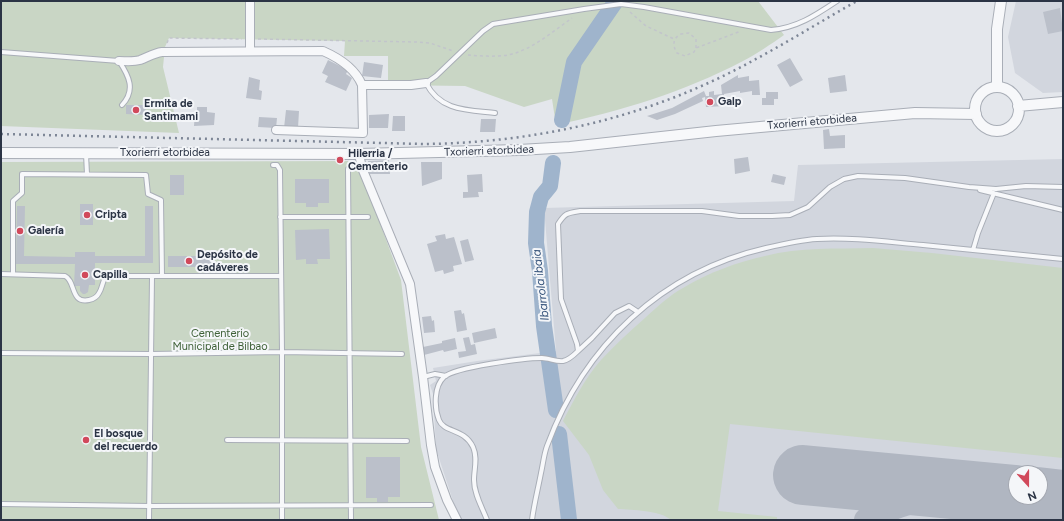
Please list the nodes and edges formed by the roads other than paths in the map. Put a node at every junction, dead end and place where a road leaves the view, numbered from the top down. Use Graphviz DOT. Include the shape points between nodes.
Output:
graph roads {
  1 [pos="837,1"];
  2 [pos="1001,1"];
  3 [pos="250,4"];
  4 [pos="250,51"];
  5 [pos="1,52"];
  6 [pos="119,61"];
  7 [pos="426,83"];
  8 [pos="362,85"];
  9 [pos="997,87"];
  10 [pos="1063,102"];
  11 [pos="122,105"];
  12 [pos="1018,106"];
  13 [pos="495,113"];
  14 [pos="976,114"];
  15 [pos="276,130"];
  16 [pos="1,153"];
  17 [pos="86,153"];
  18 [pos="359,154"];
  19 [pos="274,165"];
  20 [pos="348,169"];
  21 [pos="87,174"];
  22 [pos="969,187"];
  23 [pos="1063,187"];
  24 [pos="994,193"];
  25 [pos="1063,210"];
  26 [pos="280,217"];
  27 [pos="349,217"];
  28 [pos="368,217"];
  29 [pos="973,250"];
  30 [pos="1063,259"];
  31 [pos="1,274"];
  32 [pos="13,274"];
  33 [pos="162,276"];
  34 [pos="280,276"];
  35 [pos="152,277"];
  36 [pos="638,312"];
  37 [pos="578,351"];
  38 [pos="282,352"];
  39 [pos="1,353"];
  40 [pos="151,354"];
  41 [pos="350,354"];
  42 [pos="402,354"];
  43 [pos="446,376"];
  44 [pos="424,377"];
  45 [pos="227,440"];
  46 [pos="282,440"];
  47 [pos="350,441"];
  48 [pos="406,441"];
  49 [pos="1,504"];
  50 [pos="431,505"];
  51 [pos="149,506"];
  52 [pos="282,506"];
  53 [pos="351,506"];
  54 [pos="149,520"];
  55 [pos="282,520"];
  56 [pos="351,520"];
  57 [pos="457,520"];
  58 [pos="487,520"];
  59 [pos="532,520"];
  1 -- 7 [label="lane" via="810,19 792,27 771,30 621,4 493,24"];
  2 -- 9 [label="street" via="997,29"];
  3 -- 4 [label="street"];
  4 -- 6 [label="street" via="162,52 153,53 138,61"];
  4 -- 8 [label="street" via="323,51 347,65"];
  5 -- 6 [label="lane"];
  6 -- 11 [label="lane" via="128,78 130,89 130,94"];
  7 -- 8 [label="street"];
  7 -- 13 [label="lane" via="430,91 451,107"];
  8 -- 15 [label="street" via="363,133"];
  9 -- 12 [label="street" via="1014,95"];
  9 -- 14 [label="street" via="980,95"];
  10 -- 12 [label="street"];
  12 -- 14 [label="street" via="1016,120 1004,129 990,130 978,121"];
  14 -- 18 [label="street, Txorierri etorbidea" via="915,113 570,147"];
  16 -- 17 [label="street, Txorierri etorbidea"];
  17 -- 18 [label="street, Txorierri etorbidea"];
  17 -- 21 [label="lane"];
  18 -- 44 [label="street" via="362,168 410,284"];
  19 -- 26 [label="lane" via="280,170"];
  20 -- 27 [label="lane"];
  21 -- 32 [label="lane" via="22,174 22,193 13,201"];
  21 -- 33 [label="lane" via="146,175 148,194 161,200"];
  22 -- 23 [label="lane"];
  22 -- 24 [label="lane"];
  22 -- 37 [label="lane" via="905,178 858,176 844,179 808,207 790,215 740,216 702,211 572,212 564,216 558,224 562,299 578,344"];
  24 -- 25 [label="lane"];
  24 -- 29 [label="lane"];
  26 -- 27 [label="lane"];
  26 -- 34 [label="lane"];
  27 -- 28 [label="lane"];
  27 -- 41 [label="lane"];
  29 -- 30 [label="lane"];
  29 -- 36 [label="lane" via="856,240 816,239 785,243 741,253 702,269 669,288"];
  31 -- 32 [label="lane"];
  32 -- 35 [label="lane" via="65,276 70,280 76,296 84,301 97,297 105,278 109,276"];
  33 -- 34 [label="lane"];
  33 -- 35 [label="lane"];
  34 -- 38 [label="lane"];
  35 -- 40 [label="lane"];
  36 -- 37 [label="lane" via="629,306 614,313"];
  36 -- 59 [label="lane" via="601,349 580,378 564,408 547,447"];
  37 -- 43 [label="lane" via="564,361 542,358 510,361 457,370"];
  38 -- 40 [label="lane"];
  38 -- 41 [label="lane"];
  38 -- 46 [label="lane"];
  39 -- 40 [label="lane"];
  40 -- 51 [label="lane"];
  41 -- 42 [label="lane"];
  41 -- 47 [label="lane"];
  43 -- 44 [label="lane" via="435,374"];
  43 -- 58 [label="lane" via="436,388 438,418 444,427 467,437 473,448 477,497"];
  44 -- 57 [label="street" via="435,467"];
  45 -- 46 [label="lane"];
  46 -- 47 [label="lane"];
  46 -- 52 [label="lane"];
  47 -- 48 [label="lane"];
  47 -- 53 [label="lane"];
  49 -- 51 [label="lane"];
  50 -- 53 [label="lane"];
  51 -- 52 [label="lane"];
  51 -- 54 [label="lane"];
  52 -- 53 [label="lane"];
  52 -- 55 [label="lane"];
  53 -- 56 [label="lane"];
}
